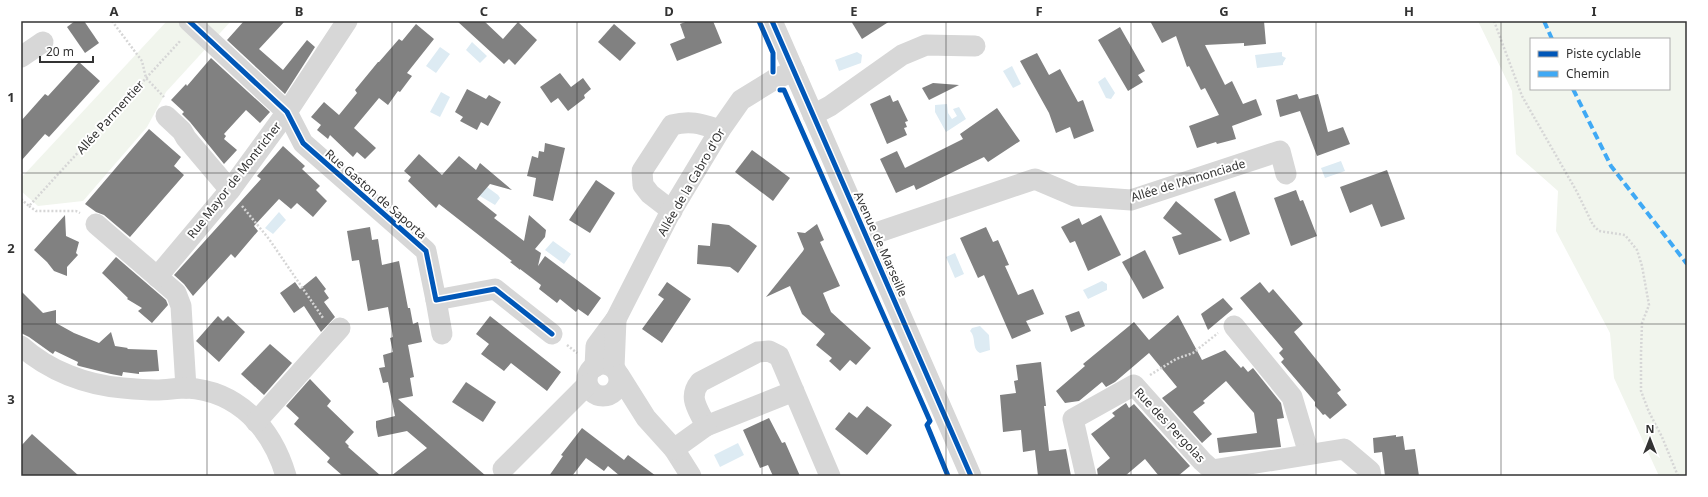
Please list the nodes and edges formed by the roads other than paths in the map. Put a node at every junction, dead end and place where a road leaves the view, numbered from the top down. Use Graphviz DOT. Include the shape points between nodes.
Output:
graph roads {
  1 [pos="347,21"];
  2 [pos="772,21"];
  3 [pos="192,24"];
  4 [pos="43,42"];
  5 [pos="975,46"];
  6 [pos="21,57"];
  7 [pos="794,71"];
  8 [pos="287,112"];
  9 [pos="813,115"];
  10 [pos="166,116"];
  11 [pos="720,130"];
  12 [pos="1286,174"];
  13 [pos="230,190"];
  14 [pos="672,211"];
  15 [pos="96,224"];
  16 [pos="867,236"];
  17 [pos="157,277"];
  18 [pos="436,300"];
  19 [pos="1234,326"];
  20 [pos="337,331"];
  21 [pos="442,334"];
  22 [pos="552,334"];
  23 [pos="21,346"];
  24 [pos="601,373"];
  25 [pos="186,388"];
  26 [pos="794,391"];
  27 [pos="646,418"];
  28 [pos="256,422"];
  29 [pos="706,426"];
  30 [pos="674,448"];
  31 [pos="1309,454"];
  32 [pos="503,469"];
  33 [pos="1213,473"];
  34 [pos="286,476"];
  35 [pos="691,476"];
  36 [pos="830,476"];
  37 [pos="971,476"];
  38 [pos="1086,476"];
  39 [pos="1371,476"];
  1 -- 8 [label="street, Rue Mayor de Montricher"];
  2 -- 7 [label="street, Avenue de Marseille"];
  3 -- 8 [label="street, Rue Gaston de Saporta"];
  4 -- 6 [label="street"];
  5 -- 9 [label="street" via="926,45 902,55 830,106"];
  7 -- 9 [label="street, Avenue de Marseille"];
  7 -- 11 [label="street, Allée de la Cabro d'Or" via="775,79 741,100"];
  8 -- 13 [label="street, Rue Mayor de Montricher"];
  8 -- 18 [label="street, Rue Gaston de Saporta" via="303,143 426,251"];
  9 -- 16 [label="street, Avenue de Marseille"];
  10 -- 13 [label="street" via="182,131"];
  11 -- 14 [label="street, Allée de la Cabro d'Or"];
  11 -- 14 [label="street" via="697,123 684,122 672,125 642,171 643,185 650,194"];
  12 -- 16 [label="street, Allée de l’Annonciade" via="1280,151 1131,200 1075,196 1035,180"];
  13 -- 17 [label="street, Rue Mayor de Montricher"];
  14 -- 24 [label="street, Allée de la Cabro d'Or" via="616,319 596,346"];
  15 -- 17 [label="street"];
  16 -- 37 [label="street, Avenue de Marseille"];
  17 -- 25 [label="street" via="176,293 181,306"];
  18 -- 21 [label="street, Rue Gaston de Saporta"];
  18 -- 22 [label="street" via="495,289"];
  19 -- 31 [label="street" via="1292,397"];
  20 -- 28 [label="street"];
  23 -- 25 [label="street" via="33,357 59,372 90,382 135,389"];
  24 -- 27 [label="street"];
  24 -- 27 [label="street" via="592,392 599,396 608,396"];
  24 -- 32 [label="street"];
  25 -- 28 [label="street" via="226,397 243,408"];
  26 -- 29 [label="street"];
  26 -- 29 [label="street" via="779,356 769,351 758,352 700,382 694,388 694,399"];
  26 -- 36 [label="street"];
  27 -- 30 [label="street"];
  28 -- 34 [label="street" via="270,437"];
  29 -- 30 [label="street"];
  30 -- 35 [label="street"];
  31 -- 33 [label="street, Rue des Pergolas"];
  31 -- 39 [label="street, Rue des Pergolas" via="1344,449 1370,471"];
  33 -- 38 [label="street, Rue des Pergolas" via="1134,385 1073,419"];
}
